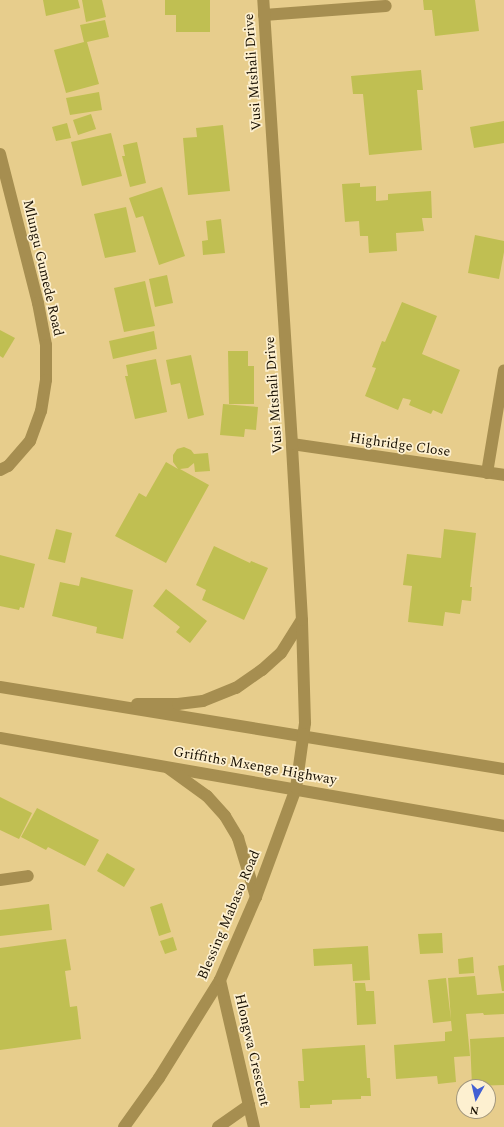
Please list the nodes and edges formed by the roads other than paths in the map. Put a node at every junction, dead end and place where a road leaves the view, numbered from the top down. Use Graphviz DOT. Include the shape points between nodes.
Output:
graph roads {
  1 [pos="263,0"];
  2 [pos="386,6"];
  3 [pos="264,15"];
  4 [pos="0,154"];
  5 [pos="504,370"];
  6 [pos="292,444"];
  7 [pos="0,470"];
  8 [pos="488,473"];
  9 [pos="504,475"];
  10 [pos="302,620"];
  11 [pos="0,687"];
  12 [pos="102,704"];
  13 [pos="0,738"];
  14 [pos="304,738"];
  15 [pos="164,765"];
  16 [pos="504,769"];
  17 [pos="296,788"];
  18 [pos="504,826"];
  19 [pos="28,876"];
  20 [pos="0,880"];
  21 [pos="256,897"];
  22 [pos="220,980"];
  23 [pos="249,1105"];
  24 [pos="124,1127"];
  25 [pos="218,1127"];
  26 [pos="254,1127"];
  1 -- 3 [label="street, Vusi Mtshali Drive"];
  2 -- 3 [label="street"];
  3 -- 6 [label="street, Vusi Mtshali Drive"];
  4 -- 7 [label="street, Mlungu Gumede Road" via="38,303 46,345 46,380 41,411 30,441 8,466"];
  5 -- 8 [label="street"];
  6 -- 8 [label="street, Highridge Close"];
  6 -- 10 [label="street, Vusi Mtshali Drive"];
  8 -- 9 [label="street, Highridge Close"];
  10 -- 12 [label="street" via="281,653 236,688 203,701 178,704"];
  10 -- 14 [label="street, Vusi Mtshali Drive"];
  11 -- 12 [label="street"];
  12 -- 14 [label="street"];
  13 -- 15 [label="street, Griffiths Mxenge Highway"];
  14 -- 16 [label="street"];
  14 -- 17 [label="street, Vusi Mtshali Drive"];
  15 -- 17 [label="street, Griffiths Mxenge Highway"];
  15 -- 21 [label="street" via="207,796 225,816 238,838"];
  17 -- 18 [label="street, Griffiths Mxenge Highway"];
  17 -- 21 [label="street, Blessing Mabaso Road"];
  19 -- 20 [label="street"];
  21 -- 22 [label="street, Blessing Mabaso Road"];
  22 -- 23 [label="street, Hlongwa Crescent"];
  22 -- 24 [label="street, Blessing Mabaso Road" via="159,1078"];
  23 -- 25 [label="street"];
  23 -- 26 [label="street, Hlongwa Crescent"];
}
